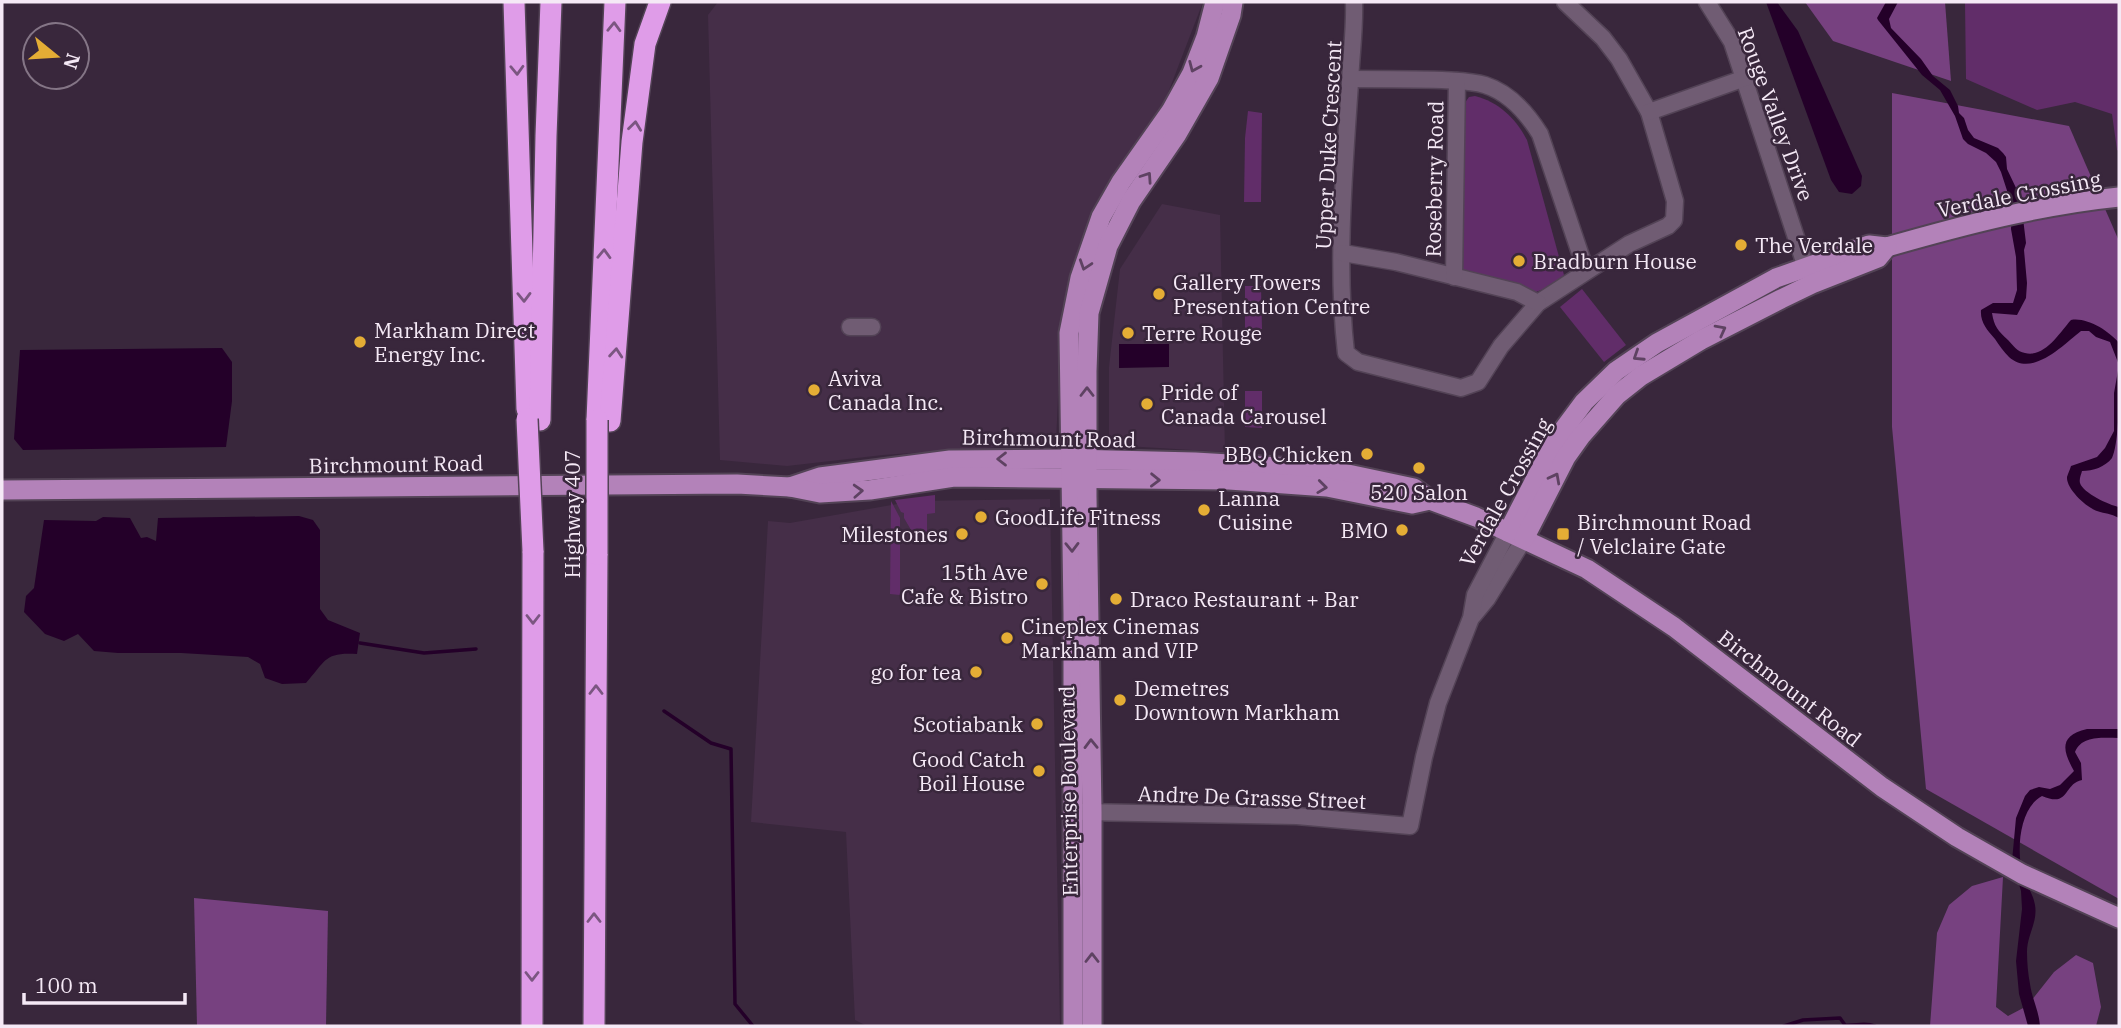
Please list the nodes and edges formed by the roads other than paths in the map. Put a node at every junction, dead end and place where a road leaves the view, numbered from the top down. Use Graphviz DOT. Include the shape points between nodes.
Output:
graph roads {
  1 [pos="514,2"];
  2 [pos="551,2"];
  3 [pos="615,2"];
  4 [pos="660,2"];
  5 [pos="1215,2"];
  6 [pos="1233,2"];
  7 [pos="1354,2"];
  8 [pos="1565,2"];
  9 [pos="1707,2"];
  10 [pos="1745,78"];
  11 [pos="1350,79"];
  12 [pos="1457,81"];
  13 [pos="1649,112"];
  14 [pos="2119,197"];
  15 [pos="1343,253"];
  16 [pos="1586,271"];
  17 [pos="1809,275"];
  18 [pos="1454,277"];
  19 [pos="1538,303"];
  20 [pos="850,327"];
  21 [pos="872,327"];
  22 [pos="534,419"];
  23 [pos="603,421"];
  24 [pos="1079,469"];
  25 [pos="2,490"];
  26 [pos="1516,535"];
  27 [pos="1083,812"];
  28 [pos="1410,826"];
  29 [pos="2119,918"];
  30 [pos="532,1026"];
  31 [pos="594,1026"];
  32 [pos="1073,1026"];
  33 [pos="1092,1026"];
  1 -- 22 [label="highway, one-way"];
  2 -- 22 [label="highway, Highway 407"];
  23 -- 3 [label="highway, Highway 407, one-way"];
  23 -- 4 [label="highway, one-way" via="645,44"];
  5 -- 24 [label="main road, Enterprise Boulevard, one-way" via="1192,73 1101,218 1080,278 1069,333"];
  24 -- 6 [label="main road, Enterprise Boulevard, one-way" via="1089,313 1108,246 1209,78"];
  7 -- 11 [label="street, Upper Duke Crescent"];
  8 -- 13 [label="street" via="1603,38"];
  9 -- 10 [label="street, Rouge Valley Drive" via="1732,42"];
  10 -- 13 [label="street"];
  10 -- 17 [label="street, Rouge Valley Drive"];
  11 -- 12 [label="street"];
  11 -- 15 [label="street, Upper Duke Crescent"];
  12 -- 16 [label="street" via="1484,85 1528,114 1540,134"];
  12 -- 18 [label="street, Roseberry Road"];
  13 -- 16 [label="street, Upper Duke Crescent" via="1675,201 1674,220"];
  14 -- 17 [label="main road, Verdale Crossing" via="2004,216 1887,247 1878,258"];
  15 -- 18 [label="street"];
  15 -- 19 [label="street, Upper Duke Crescent" via="1346,353 1358,362 1441,385 1461,388 1478,382"];
  16 -- 19 [label="street, Upper Duke Crescent"];
  17 -- 26 [label="main road, Verdale Crossing" via="1617,395 1581,436"];
  18 -- 19 [label="street" via="1517,292"];
  20 -- 21 [label="street"];
  22 -- 30 [label="highway, Highway 407, one-way, bridge"];
  31 -- 23 [label="highway, Highway 407, one-way, bridge" via="597,554"];
  24 -- 25 [label="main road, Birchmount Road" via="950,460 820,477 790,487"];
  24 -- 26 [label="main road, Birchmount Road" via="1195,462 1329,470 1413,488 1430,500"];
  24 -- 27 [label="main road, Enterprise Boulevard" via="1073,614"];
  26 -- 28 [label="street, Verdale Crossing" via="1487,599 1471,618 1438,703"];
  26 -- 29 [label="main road, Birchmount Road" via="1587,569 1674,627 1882,787 1957,837 2033,880"];
  27 -- 28 [label="street, Andre De Grasse Street" via="1297,816"];
  27 -- 32 [label="main road, Enterprise Boulevard"];
  33 -- 27 [label="main road, Enterprise Boulevard, one-way"];
}
